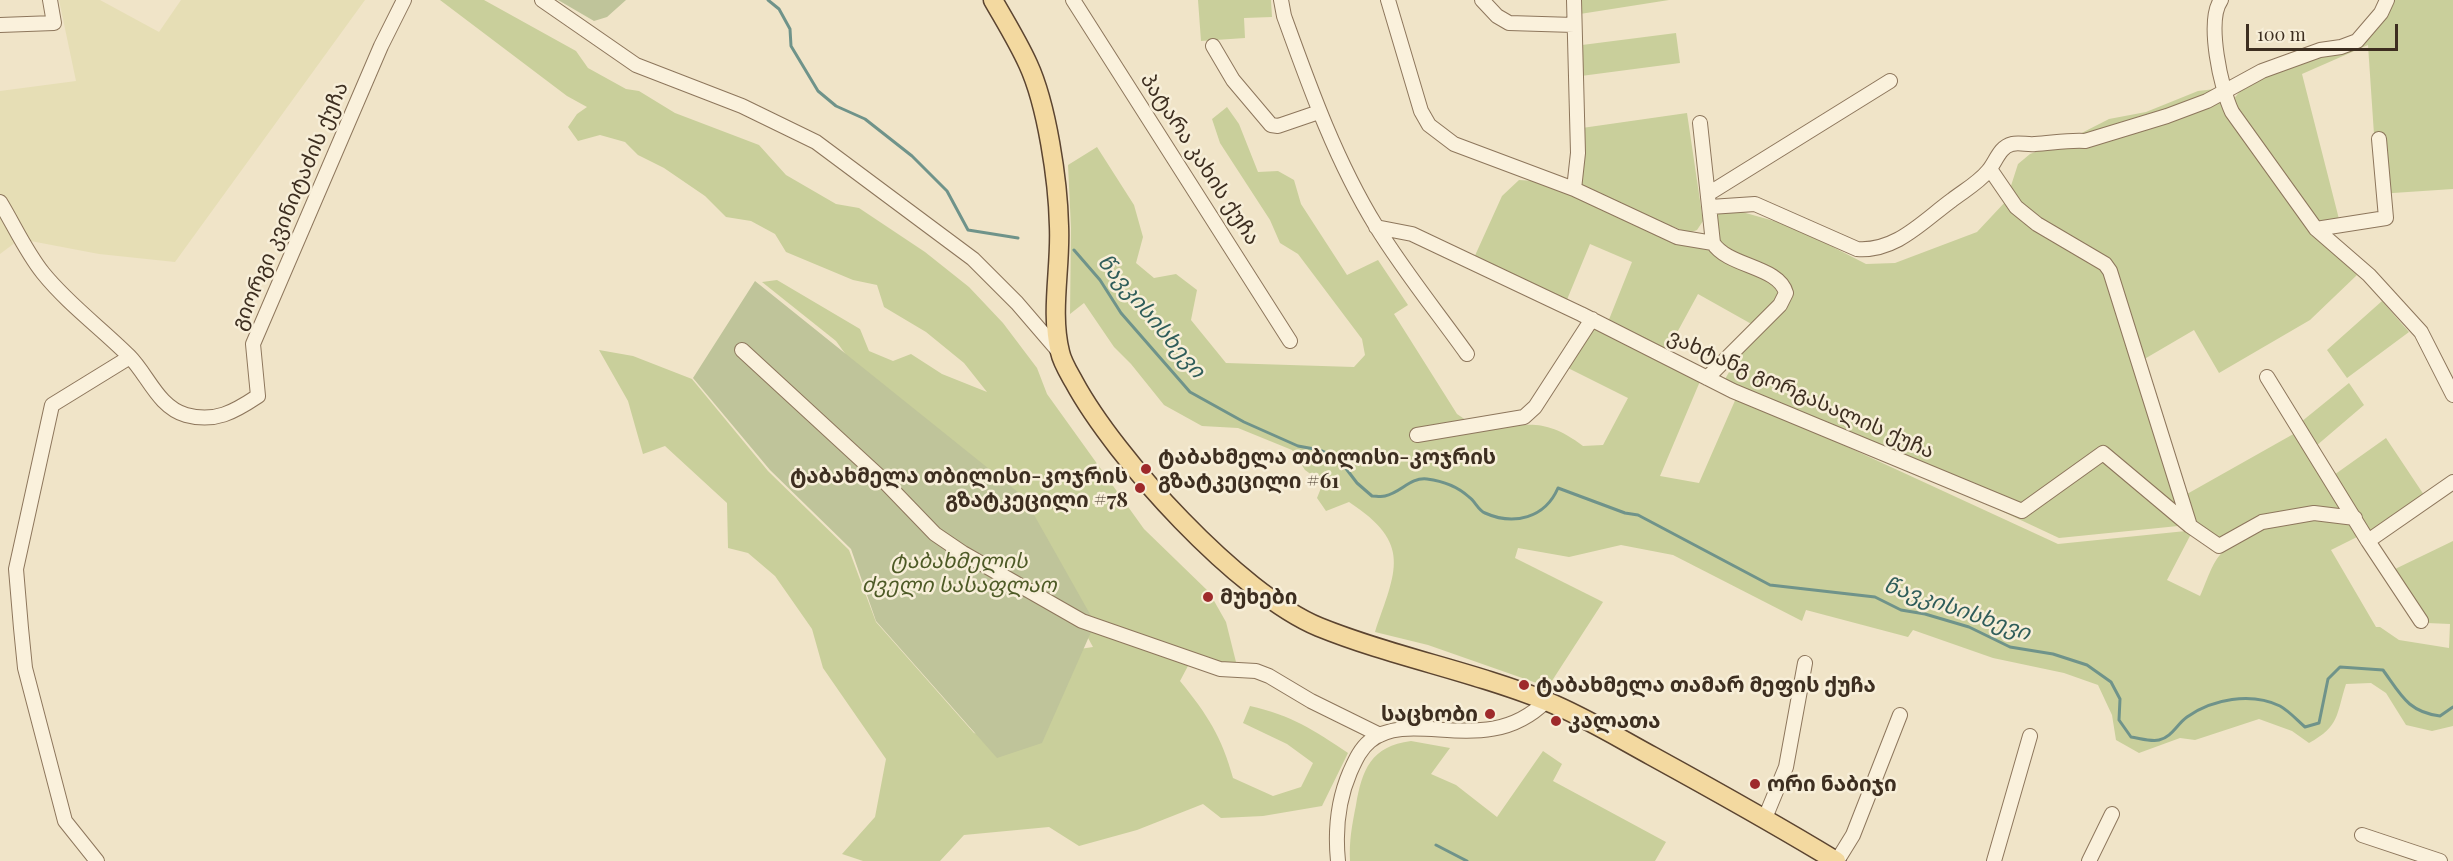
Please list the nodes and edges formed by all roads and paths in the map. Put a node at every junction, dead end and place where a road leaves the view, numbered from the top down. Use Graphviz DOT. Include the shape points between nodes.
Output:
graph roads {
  1 [pos="50,0"];
  2 [pos="404,0"];
  3 [pos="542,0"];
  4 [pos="993,0"];
  5 [pos="1073,0"];
  6 [pos="1281,0"];
  7 [pos="1388,0"];
  8 [pos="1482,0"];
  9 [pos="1574,0"];
  10 [pos="2221,0"];
  11 [pos="2387,0"];
  12 [pos="0,25"];
  13 [pos="1574,25"];
  14 [pos="1213,46"];
  15 [pos="1890,81"];
  16 [pos="2223,92"];
  17 [pos="1318,112"];
  18 [pos="1700,123"];
  19 [pos="2379,140"];
  20 [pos="1990,169"];
  21 [pos="1574,189"];
  22 [pos="1709,200"];
  23 [pos="0,202"];
  24 [pos="1376,227"];
  25 [pos="2316,229"];
  26 [pos="1713,243"];
  27 [pos="1592,319"];
  28 [pos="1290,341"];
  29 [pos="742,350"];
  30 [pos="1060,353"];
  31 [pos="1467,354"];
  32 [pos="130,357"];
  33 [pos="2267,377"];
  34 [pos="1707,378"];
  35 [pos="2453,395"];
  36 [pos="1417,435"];
  37 [pos="2453,482"];
  38 [pos="2355,518"];
  39 [pos="2190,526"];
  40 [pos="2368,541"];
  41 [pos="2421,621"];
  42 [pos="1805,663"];
  43 [pos="1546,701"];
  44 [pos="1900,715"];
  45 [pos="1380,735"];
  46 [pos="2030,736"];
  47 [pos="2112,814"];
  48 [pos="1765,818"];
  49 [pos="2362,835"];
  50 [pos="98,861"];
  51 [pos="1338,861"];
  52 [pos="1836,861"];
  53 [pos="1995,861"];
  54 [pos="2090,861"];
  55 [pos="2440,861"];
  1 -- 12 [label="street" via="54,23"];
  2 -- 32 [label="street, გიორგი კვინიტაძის ქუჩა" via="253,344 258,396 221,417 183,414 162,400"];
  3 -- 30 [label="street" via="636,65 742,106 816,142 973,259"];
  4 -- 30 [label="main road" via="1029,67 1053,161 1060,229"];
  5 -- 28 [label="street, პატარა კახის ქუჩა"];
  6 -- 17 [label="street"];
  7 -- 21 [label="street" via="1421,111 1439,136 1471,152"];
  8 -- 13 [label="street" via="1509,23"];
  9 -- 13 [label="street"];
  10 -- 16 [label="street" via="2215,8"];
  11 -- 16 [label="street" via="2381,13 2356,41 2262,71"];
  13 -- 21 [label="street" via="1578,153"];
  14 -- 17 [label="street" via="1233,80 1271,125"];
  15 -- 22 [label="street"];
  16 -- 20 [label="street" via="2167,116 2085,141 2012,144 2002,149"];
  16 -- 25 [label="street" via="2232,112"];
  17 -- 24 [label="street"];
  18 -- 22 [label="street"];
  19 -- 25 [label="street" via="2385,218"];
  20 -- 22 [label="street" via="1926,223 1891,244 1867,250 1843,244 1818,229 1755,204"];
  20 -- 39 [label="street" via="2016,207 2110,270"];
  21 -- 26 [label="street" via="1677,237"];
  22 -- 26 [label="street"];
  23 -- 32 [label="street, გიორგი კვინიტაძის ქუჩა" via="42,273"];
  24 -- 27 [label="street, ვახტანგ გორგასალის ქუჩა" via="1412,234"];
  24 -- 31 [label="street"];
  25 -- 35 [label="street" via="2369,276 2421,332"];
  26 -- 34 [label="street" via="1720,253 1780,280 1786,293 1779,305"];
  27 -- 34 [label="street, ვახტანგ გორგასალის ქუჩა"];
  27 -- 36 [label="street" via="1535,407 1524,417"];
  29 -- 45 [label="street" via="881,478 935,534 963,553 1082,621 1220,669 1256,671"];
  30 -- 43 [label="main road" via="1090,409 1145,480 1201,538 1279,607 1322,628"];
  32 -- 50 [label="street" via="52,405 16,569 25,668 64,821"];
  33 -- 38 [label="street"];
  34 -- 39 [label="street, ვახტანგ გორგასალის ქუჩა" via="2022,511 2103,453"];
  37 -- 40 [label="street"];
  38 -- 39 [label="street" via="2314,513 2262,522 2223,546"];
  38 -- 40 [label="street"];
  40 -- 41 [label="street"];
  42 -- 48 [label="street" via="1788,759"];
  43 -- 45 [label="street" via="1532,715 1495,729 1409,730"];
  43 -- 48 [label="main road"];
  44 -- 52 [label="street" via="1853,835"];
  45 -- 51 [label="street" via="1357,756 1347,780 1338,816"];
  46 -- 53 [label="street"];
  47 -- 54 [label="street"];
  48 -- 52 [label="main road"];
  49 -- 55 [label="street"];
}
